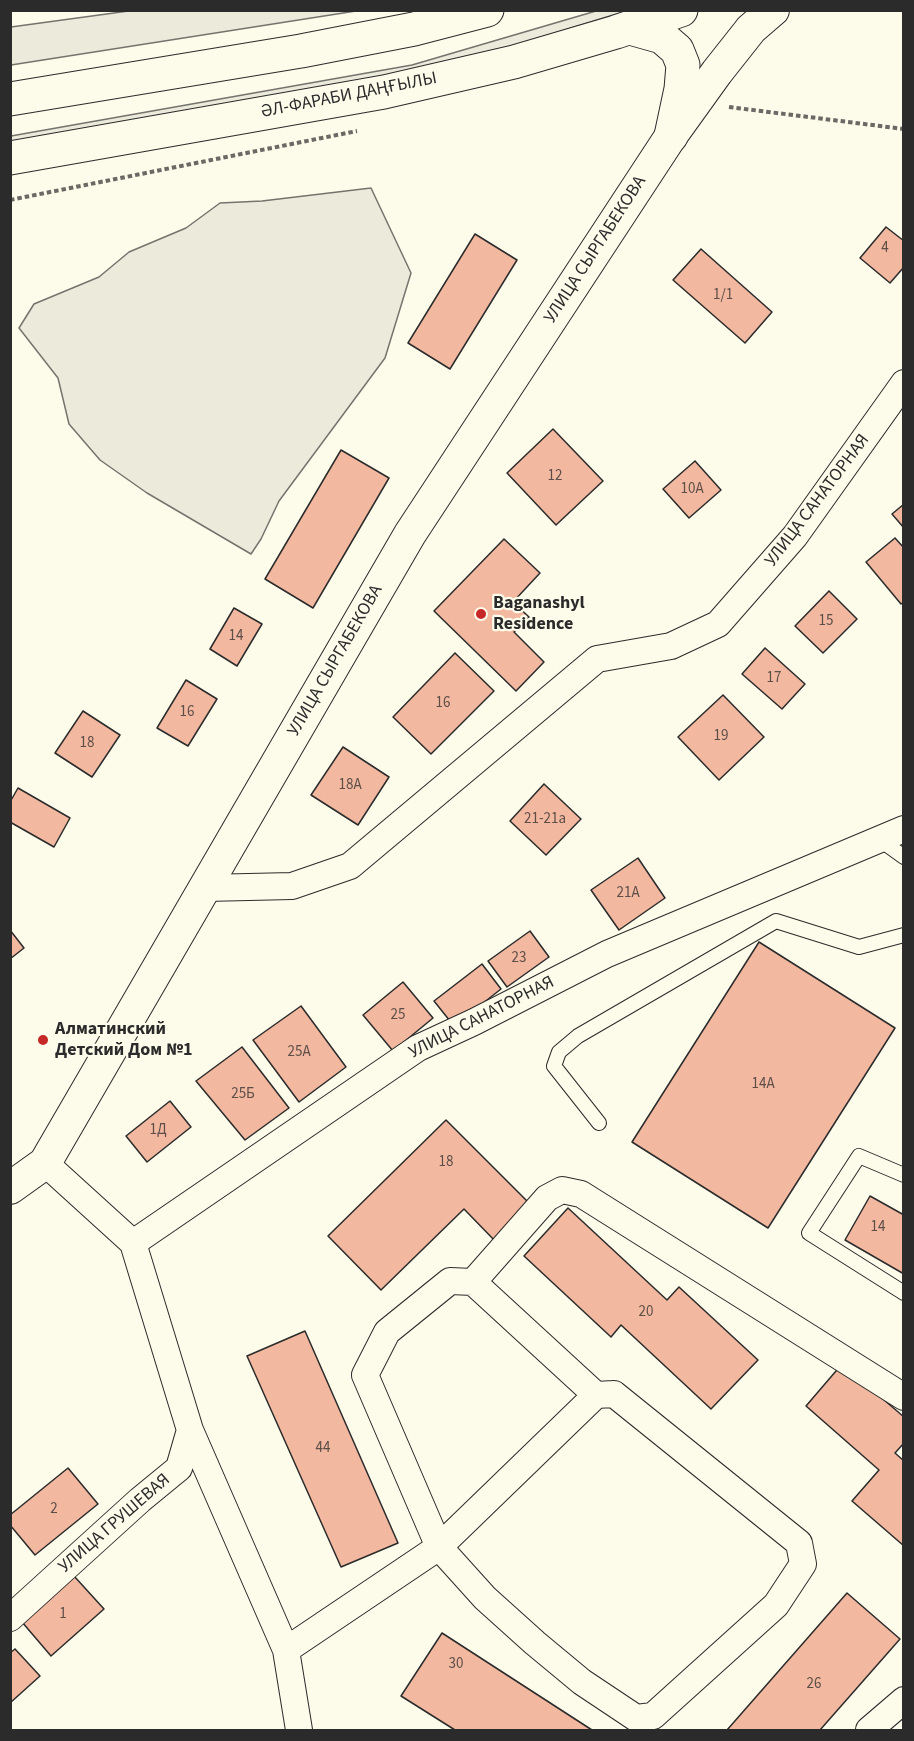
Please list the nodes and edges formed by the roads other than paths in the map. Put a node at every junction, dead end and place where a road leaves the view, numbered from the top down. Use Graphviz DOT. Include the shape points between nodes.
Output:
graph roads {
  1 [pos="487,10"];
  2 [pos="681,10"];
  3 [pos="773,10"];
  4 [pos="630,28"];
  5 [pos="10,99"];
  6 [pos="671,136"];
  7 [pos="10,158"];
  8 [pos="903,383"];
  9 [pos="903,829"];
  10 [pos="879,839"];
  11 [pos="903,857"];
  12 [pos="205,888"];
  13 [pos="903,935"];
  14 [pos="599,1123"];
  15 [pos="45,1163"];
  16 [pos="903,1175"];
  17 [pos="10,1188"];
  18 [pos="133,1243"];
  19 [pos="473,1282"];
  20 [pos="903,1293"];
  21 [pos="596,1395"];
  22 [pos="903,1397"];
  23 [pos="189,1430"];
  24 [pos="439,1546"];
  25 [pos="10,1617"];
  26 [pos="286,1650"];
  27 [pos="903,1700"];
  28 [pos="637,1724"];
  29 [pos="299,1731"];
  30 [pos="869,1731"];
  1 -- 5 [label="main road" via="301,51"];
  2 -- 4 [label="main road, ӘЛ-ФАРАБИ ДАҢҒЫЛЫ"];
  3 -- 6 [label="street, УЛИЦА СЫРГАБЕКОВА" via="744,38"];
  4 -- 6 [label="main road" via="662,37 677,50 683,65"];
  4 -- 7 [label="main road, ӘЛ-ФАРАБИ ДАҢҒЫЛЫ" via="514,62 384,92"];
  6 -- 12 [label="street, УЛИЦА СЫРГАБЕКОВА" via="410,534"];
  8 -- 12 [label="street, УЛИЦА САНАТОРНАЯ" via="795,536 718,624 671,646 597,659 350,866 292,886"];
  9 -- 10 [label="street, УЛИЦА САНАТОРНАЯ"];
  10 -- 11 [label="lane"];
  10 -- 18 [label="street, УЛИЦА САНАТОРНАЯ" via="607,954 418,1048"];
  12 -- 15 [label="street, УЛИЦА СЫРГАБЕКОВА"];
  13 -- 14 [label="lane" via="859,947 776,921 578,1036 560,1052 554,1066"];
  15 -- 17 [label="street, УЛИЦА СЫРГАБЕКОВА"];
  15 -- 18 [label="street"];
  16 -- 20 [label="lane" via="859,1156 809,1233"];
  18 -- 23 [label="street"];
  19 -- 21 [label="street"];
  19 -- 22 [label="street" via="547,1198 562,1190 581,1194"];
  19 -- 24 [label="street" via="450,1281 387,1332 365,1375"];
  21 -- 24 [label="street"];
  21 -- 28 [label="street" via="614,1394 799,1543 803,1564 776,1605 652,1716"];
  23 -- 25 [label="street, УЛИЦА ГРУШЕВАЯ" via="179,1468"];
  23 -- 26 [label="street"];
  24 -- 26 [label="street"];
  24 -- 28 [label="street" via="485,1598 535,1643"];
  26 -- 29 [label="street"];
  27 -- 30 [label="street"];
}
